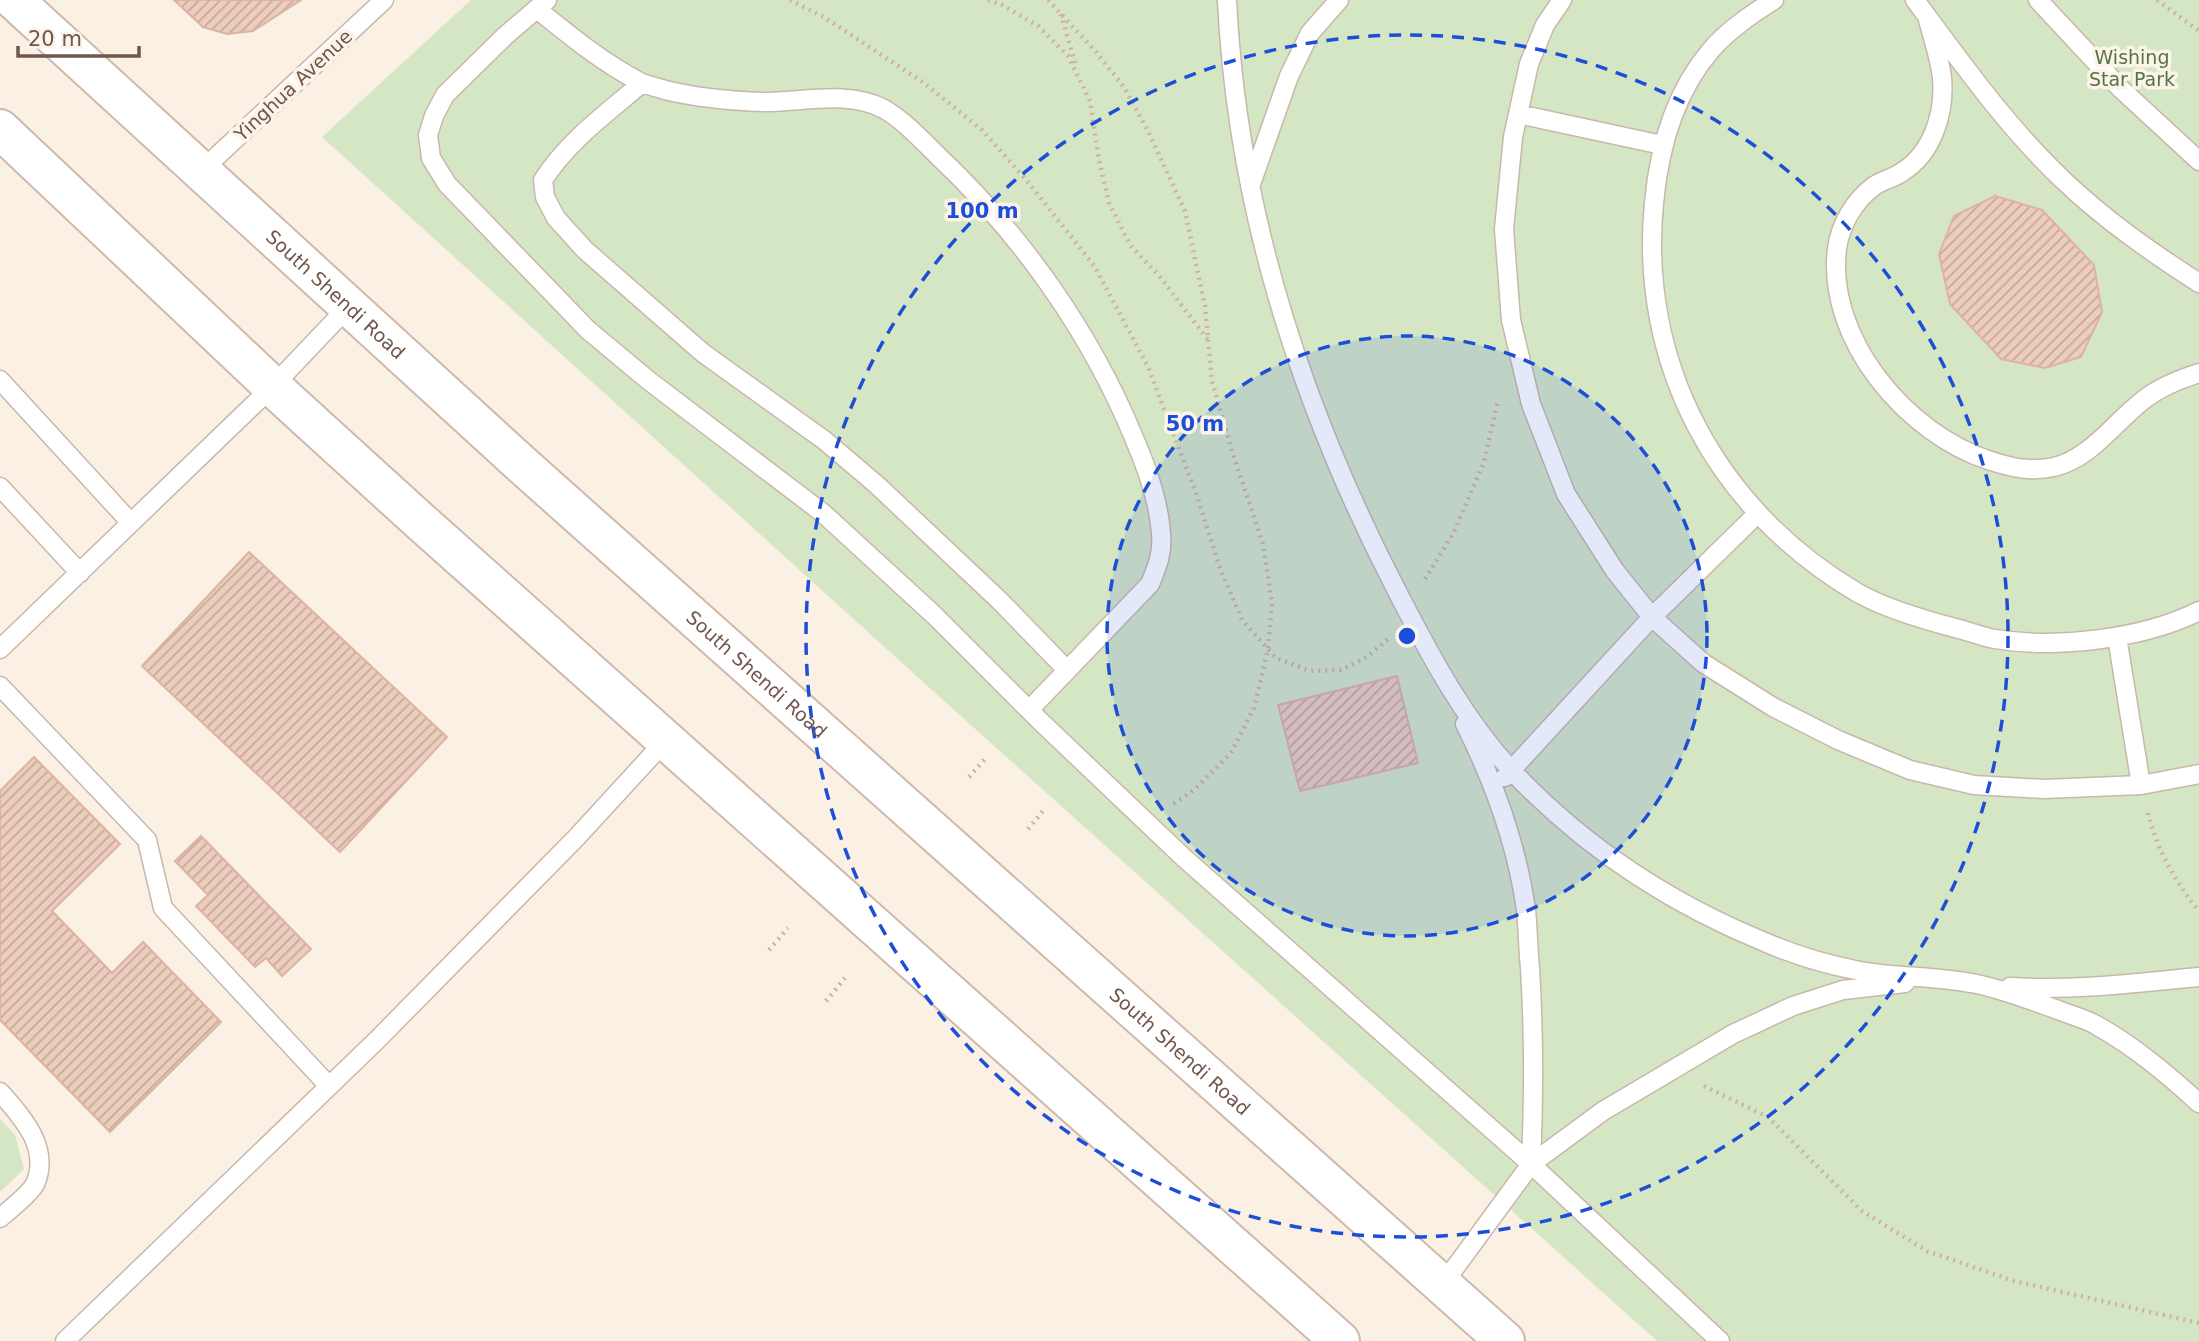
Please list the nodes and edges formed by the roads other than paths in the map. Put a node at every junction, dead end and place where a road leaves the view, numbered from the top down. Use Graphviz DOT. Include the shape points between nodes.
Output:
graph roads {
  1 [pos="14,0"];
  2 [pos="384,0"];
  3 [pos="1227,0"];
  4 [pos="1339,0"];
  5 [pos="1562,0"];
  6 [pos="1915,0"];
  7 [pos="2038,0"];
  8 [pos="1762,3"];
  9 [pos="542,4"];
  10 [pos="1927,16"];
  11 [pos="642,83"];
  12 [pos="1518,114"];
  13 [pos="0,129"];
  14 [pos="1662,145"];
  15 [pos="2199,161"];
  16 [pos="201,171"];
  17 [pos="1250,187"];
  18 [pos="2199,283"];
  19 [pos="349,306"];
  20 [pos="2199,373"];
  21 [pos="0,380"];
  22 [pos="273,386"];
  23 [pos="0,487"];
  24 [pos="1757,514"];
  25 [pos="131,523"];
  26 [pos="80,573"];
  27 [pos="2199,611"];
  28 [pos="1652,617"];
  29 [pos="2117,637"];
  30 [pos="1425,643"];
  31 [pos="0,649"];
  32 [pos="1067,670"];
  33 [pos="0,686"];
  34 [pos="1029,710"];
  35 [pos="666,740"];
  36 [pos="1512,770"];
  37 [pos="2199,774"];
  38 [pos="2141,785"];
  39 [pos="1494,787"];
  40 [pos="2199,977"];
  41 [pos="1979,985"];
  42 [pos="328,1086"];
  43 [pos="0,1092"];
  44 [pos="2199,1103"];
  45 [pos="1531,1164"];
  46 [pos="0,1218"];
  47 [pos="1443,1284"];
  48 [pos="65,1341"];
  49 [pos="1340,1341"];
  50 [pos="1505,1341"];
  51 [pos="1720,1341"];
  1 -- 16 [label="street, South Shendi Road"];
  2 -- 16 [label="lane, Yinghua Avenue"];
  3 -- 17 [label="lane" via="1237,112"];
  4 -- 17 [label="lane" via="1310,33 1289,76"];
  5 -- 12 [label="lane" via="1534,51"];
  6 -- 10 [label="lane"];
  7 -- 15 [label="lane" via="2121,89"];
  8 -- 14 [label="lane" via="1711,50 1687,86"];
  9 -- 11 [label="lane" via="583,46"];
  9 -- 34 [label="lane" via="445,95 428,135 431,158 447,184 588,330 824,514"];
  10 -- 18 [label="lane" via="2006,118 2063,180 2137,243"];
  10 -- 20 [label="lane" via="1942,77 1933,135 1909,167 1860,199 1841,230 1837,250 1838,291 1851,333 1883,385 1946,441 2017,470 2035,470 2056,467 2083,453 2146,398 2165,385"];
  11 -- 32 [label="lane" via="553,164 543,180 545,197 556,218 585,250 704,353 824,440 877,485"];
  11 -- 32 [label="lane" via="699,99 848,98 884,109 962,178 1038,269 1091,348 1117,397 1146,466 1162,536 1161,558 1150,584"];
  12 -- 14 [label="lane"];
  12 -- 28 [label="lane" via="1504,229 1511,320 1531,404 1566,494 1615,571"];
  13 -- 22 [label="street"];
  14 -- 24 [label="lane" via="1650,240 1654,299 1670,363 1696,427"];
  16 -- 19 [label="street, South Shendi Road"];
  17 -- 30 [label="lane" via="1265,259 1321,427 1351,499"];
  19 -- 22 [label="lane"];
  19 -- 47 [label="street, South Shendi Road"];
  21 -- 25 [label="lane"];
  22 -- 25 [label="lane"];
  22 -- 35 [label="street"];
  23 -- 26 [label="lane"];
  24 -- 28 [label="lane"];
  24 -- 29 [label="lane" via="1802,554 1860,594 1926,621 1995,639 2056,642"];
  25 -- 26 [label="lane"];
  26 -- 31 [label="lane"];
  27 -- 29 [label="lane"];
  28 -- 36 [label="lane"];
  28 -- 38 [label="lane" via="1703,663 1773,707 1910,770 1974,785"];
  29 -- 38 [label="lane"];
  30 -- 36 [label="lane" via="1467,713"];
  30 -- 39 [label="lane"];
  32 -- 34 [label="lane"];
  33 -- 42 [label="lane" via="147,840 163,908"];
  34 -- 45 [label="lane" via="1146,822"];
  35 -- 42 [label="lane" via="576,838"];
  35 -- 49 [label="street"];
  36 -- 39 [label="lane"];
  36 -- 41 [label="lane" via="1611,859 1669,897 1765,943 1861,971"];
  37 -- 38 [label="lane"];
  39 -- 45 [label="lane" via="1526,909 1533,1019"];
  40 -- 41 [label="lane" via="2039,989"];
  41 -- 44 [label="lane" via="2094,1024 2158,1066"];
  41 -- 45 [label="lane" via="1902,983 1843,990 1793,1006 1733,1034 1603,1111"];
  42 -- 48 [label="lane"];
  43 -- 46 [label="lane" via="35,1138 40,1164 34,1185"];
  45 -- 47 [label="lane"];
  45 -- 51 [label="lane"];
  47 -- 50 [label="street, South Shendi Road"];
}
